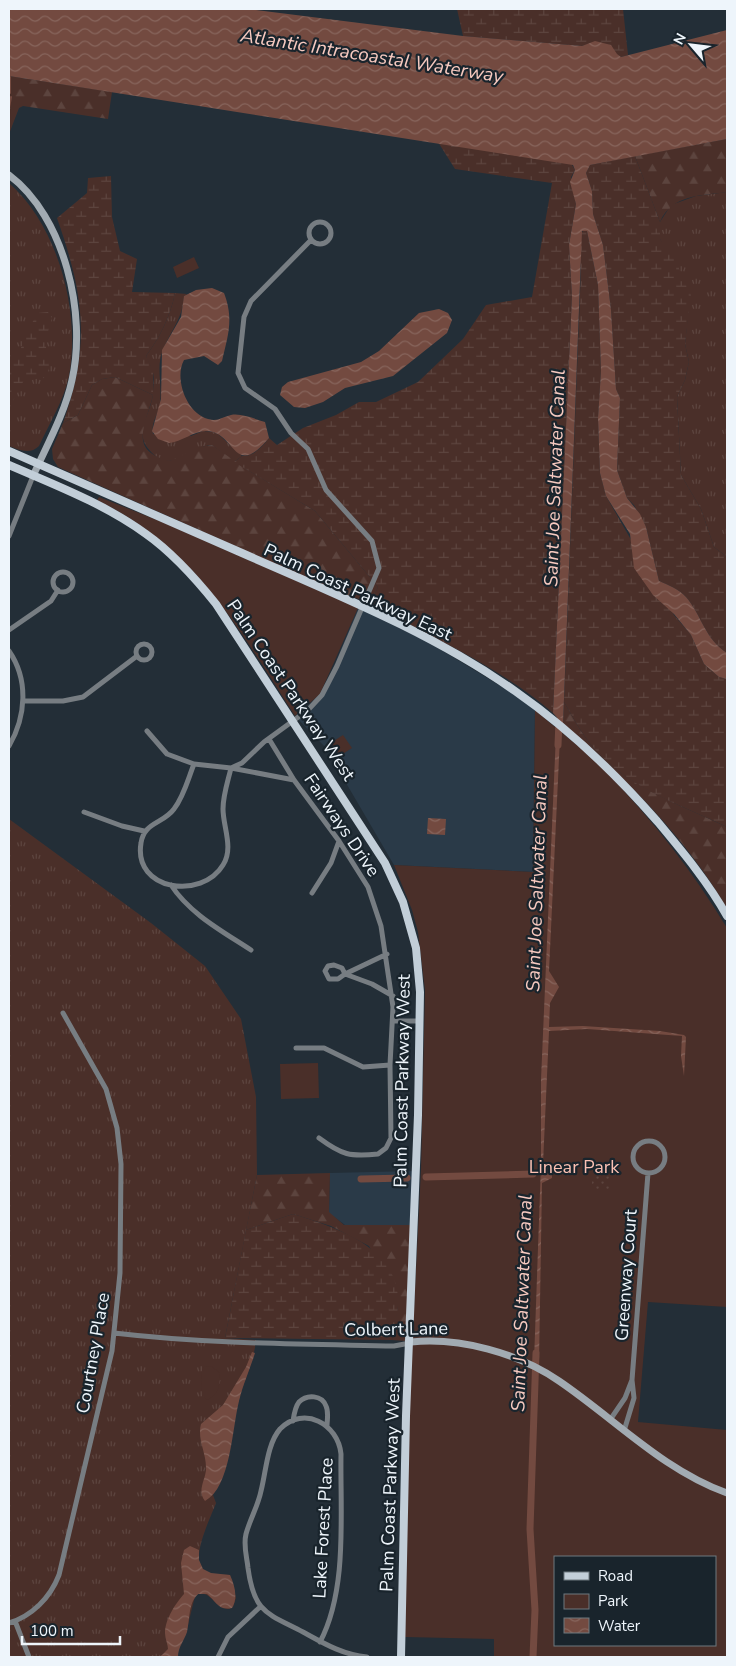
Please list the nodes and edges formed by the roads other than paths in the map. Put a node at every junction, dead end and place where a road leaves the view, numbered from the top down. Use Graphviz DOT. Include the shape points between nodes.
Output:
graph roads {
  1 [pos="9,175"];
  2 [pos="311,240"];
  3 [pos="9,451"];
  4 [pos="38,464"];
  5 [pos="9,465"];
  6 [pos="33,476"];
  7 [pos="9,536"];
  8 [pos="58,590"];
  9 [pos="363,606"];
  10 [pos="9,630"];
  11 [pos="9,651"];
  12 [pos="137,656"];
  13 [pos="23,700"];
  14 [pos="294,721"];
  15 [pos="147,731"];
  16 [pos="268,738"];
  17 [pos="9,746"];
  18 [pos="194,764"];
  19 [pos="231,768"];
  20 [pos="294,780"];
  21 [pos="84,812"];
  22 [pos="144,831"];
  23 [pos="339,840"];
  24 [pos="171,885"];
  25 [pos="312,893"];
  26 [pos="727,916"];
  27 [pos="251,950"];
  28 [pos="387,954"];
  29 [pos="393,996"];
  30 [pos="63,1013"];
  31 [pos="393,1021"];
  32 [pos="420,1021"];
  33 [pos="296,1048"];
  34 [pos="390,1065"];
  35 [pos="319,1138"];
  36 [pos="648,1173"];
  37 [pos="114,1333"];
  38 [pos="410,1342"];
  39 [pos="632,1380"];
  40 [pos="293,1420"];
  41 [pos="610,1420"];
  42 [pos="327,1426"];
  43 [pos="624,1431"];
  44 [pos="727,1493"];
  45 [pos="260,1607"];
  46 [pos="12,1622"];
  47 [pos="320,1642"];
  48 [pos="29,1657"];
  49 [pos="218,1657"];
  50 [pos="366,1657"];
  51 [pos="401,1657"];
  1 -- 4 [label="street" via="48,223 66,267 75,306 77,339 72,381"];
  2 -- 2 [label="street" via="318,244 327,242 331,235 328,226 321,222 313,225 309,232"];
  2 -- 9 [label="street" via="251,300 244,317 238,369 242,384 279,414 310,453 326,490 375,548 378,573"];
  3 -- 4 [label="main road, Palm Coast Parkway East"];
  4 -- 6 [label="street"];
  4 -- 9 [label="main road, Palm Coast Parkway East"];
  5 -- 6 [label="main road, Palm Coast Parkway West"];
  6 -- 7 [label="street"];
  6 -- 14 [label="main road, Palm Coast Parkway West" via="113,513 159,544 190,573 216,604"];
  8 -- 10 [label="street" via="51,601"];
  9 -- 14 [label="street" via="325,690"];
  9 -- 26 [label="main road, Palm Coast Parkway East" via="437,644 514,690 574,737 623,782 667,833"];
  11 -- 13 [label="street" via="18,671"];
  12 -- 13 [label="street" via="83,697 63,701"];
  13 -- 17 [label="street" via="18,729"];
  14 -- 16 [label="street"];
  14 -- 32 [label="main road, Palm Coast Parkway West" via="396,882 416,948"];
  15 -- 18 [label="street" via="167,754"];
  16 -- 19 [label="street" via="242,763"];
  16 -- 20 [label="street, Fairways Drive"];
  18 -- 19 [label="street"];
  18 -- 22 [label="street" via="174,810"];
  19 -- 20 [label="street"];
  19 -- 24 [label="street" via="224,797 228,851 225,862 204,884"];
  20 -- 23 [label="street, Fairways Drive"];
  21 -- 22 [label="street"];
  22 -- 24 [label="street" via="140,847 144,866 156,880"];
  23 -- 25 [label="street" via="331,864"];
  23 -- 28 [label="street, Fairways Drive" via="373,898"];
  24 -- 27 [label="street" via="192,910"];
  28 -- 29 [label="street, Fairways Drive"];
  28 -- 29 [label="street" via="345,974"];
  29 -- 31 [label="street, Fairways Drive"];
  30 -- 37 [label="street, Courtney Place" via="106,1090 120,1146 120,1261"];
  31 -- 32 [label="street"];
  31 -- 34 [label="street, Fairways Drive"];
  32 -- 38 [label="main road, Palm Coast Parkway West"];
  33 -- 34 [label="street" via="324,1048 363,1067"];
  34 -- 35 [label="street, Fairways Drive" via="391,1138 383,1152 343,1154"];
  36 -- 36 [label="street" via="658,1171 665,1157 662,1147 652,1142 642,1143 634,1155 639,1169"];
  36 -- 39 [label="street, Greenway Court"];
  37 -- 38 [label="street, Colbert Lane" via="255,1343 394,1346"];
  37 -- 46 [label="street, Courtney Place" via="59,1575 44,1600"];
  38 -- 41 [label="street, Colbert Lane" via="441,1341 509,1356 558,1380"];
  38 -- 51 [label="main road, Palm Coast Parkway West"];
  39 -- 41 [label="street" via="625,1398"];
  39 -- 43 [label="street, Greenway Court" via="634,1398"];
  40 -- 42 [label="street" via="310,1419"];
  40 -- 42 [label="street" via="298,1403 314,1397 327,1407"];
  40 -- 45 [label="street" via="281,1429 274,1441 245,1539 250,1585"];
  41 -- 43 [label="street, Colbert Lane"];
  42 -- 47 [label="street, Lake Forest Place" via="337,1437 341,1454 338,1577 335,1605"];
  43 -- 44 [label="street, Colbert Lane" via="691,1477"];
  45 -- 47 [label="street"];
  45 -- 49 [label="street" via="228,1637"];
  46 -- 48 [label="street"];
  47 -- 50 [label="street" via="348,1654"];
}
